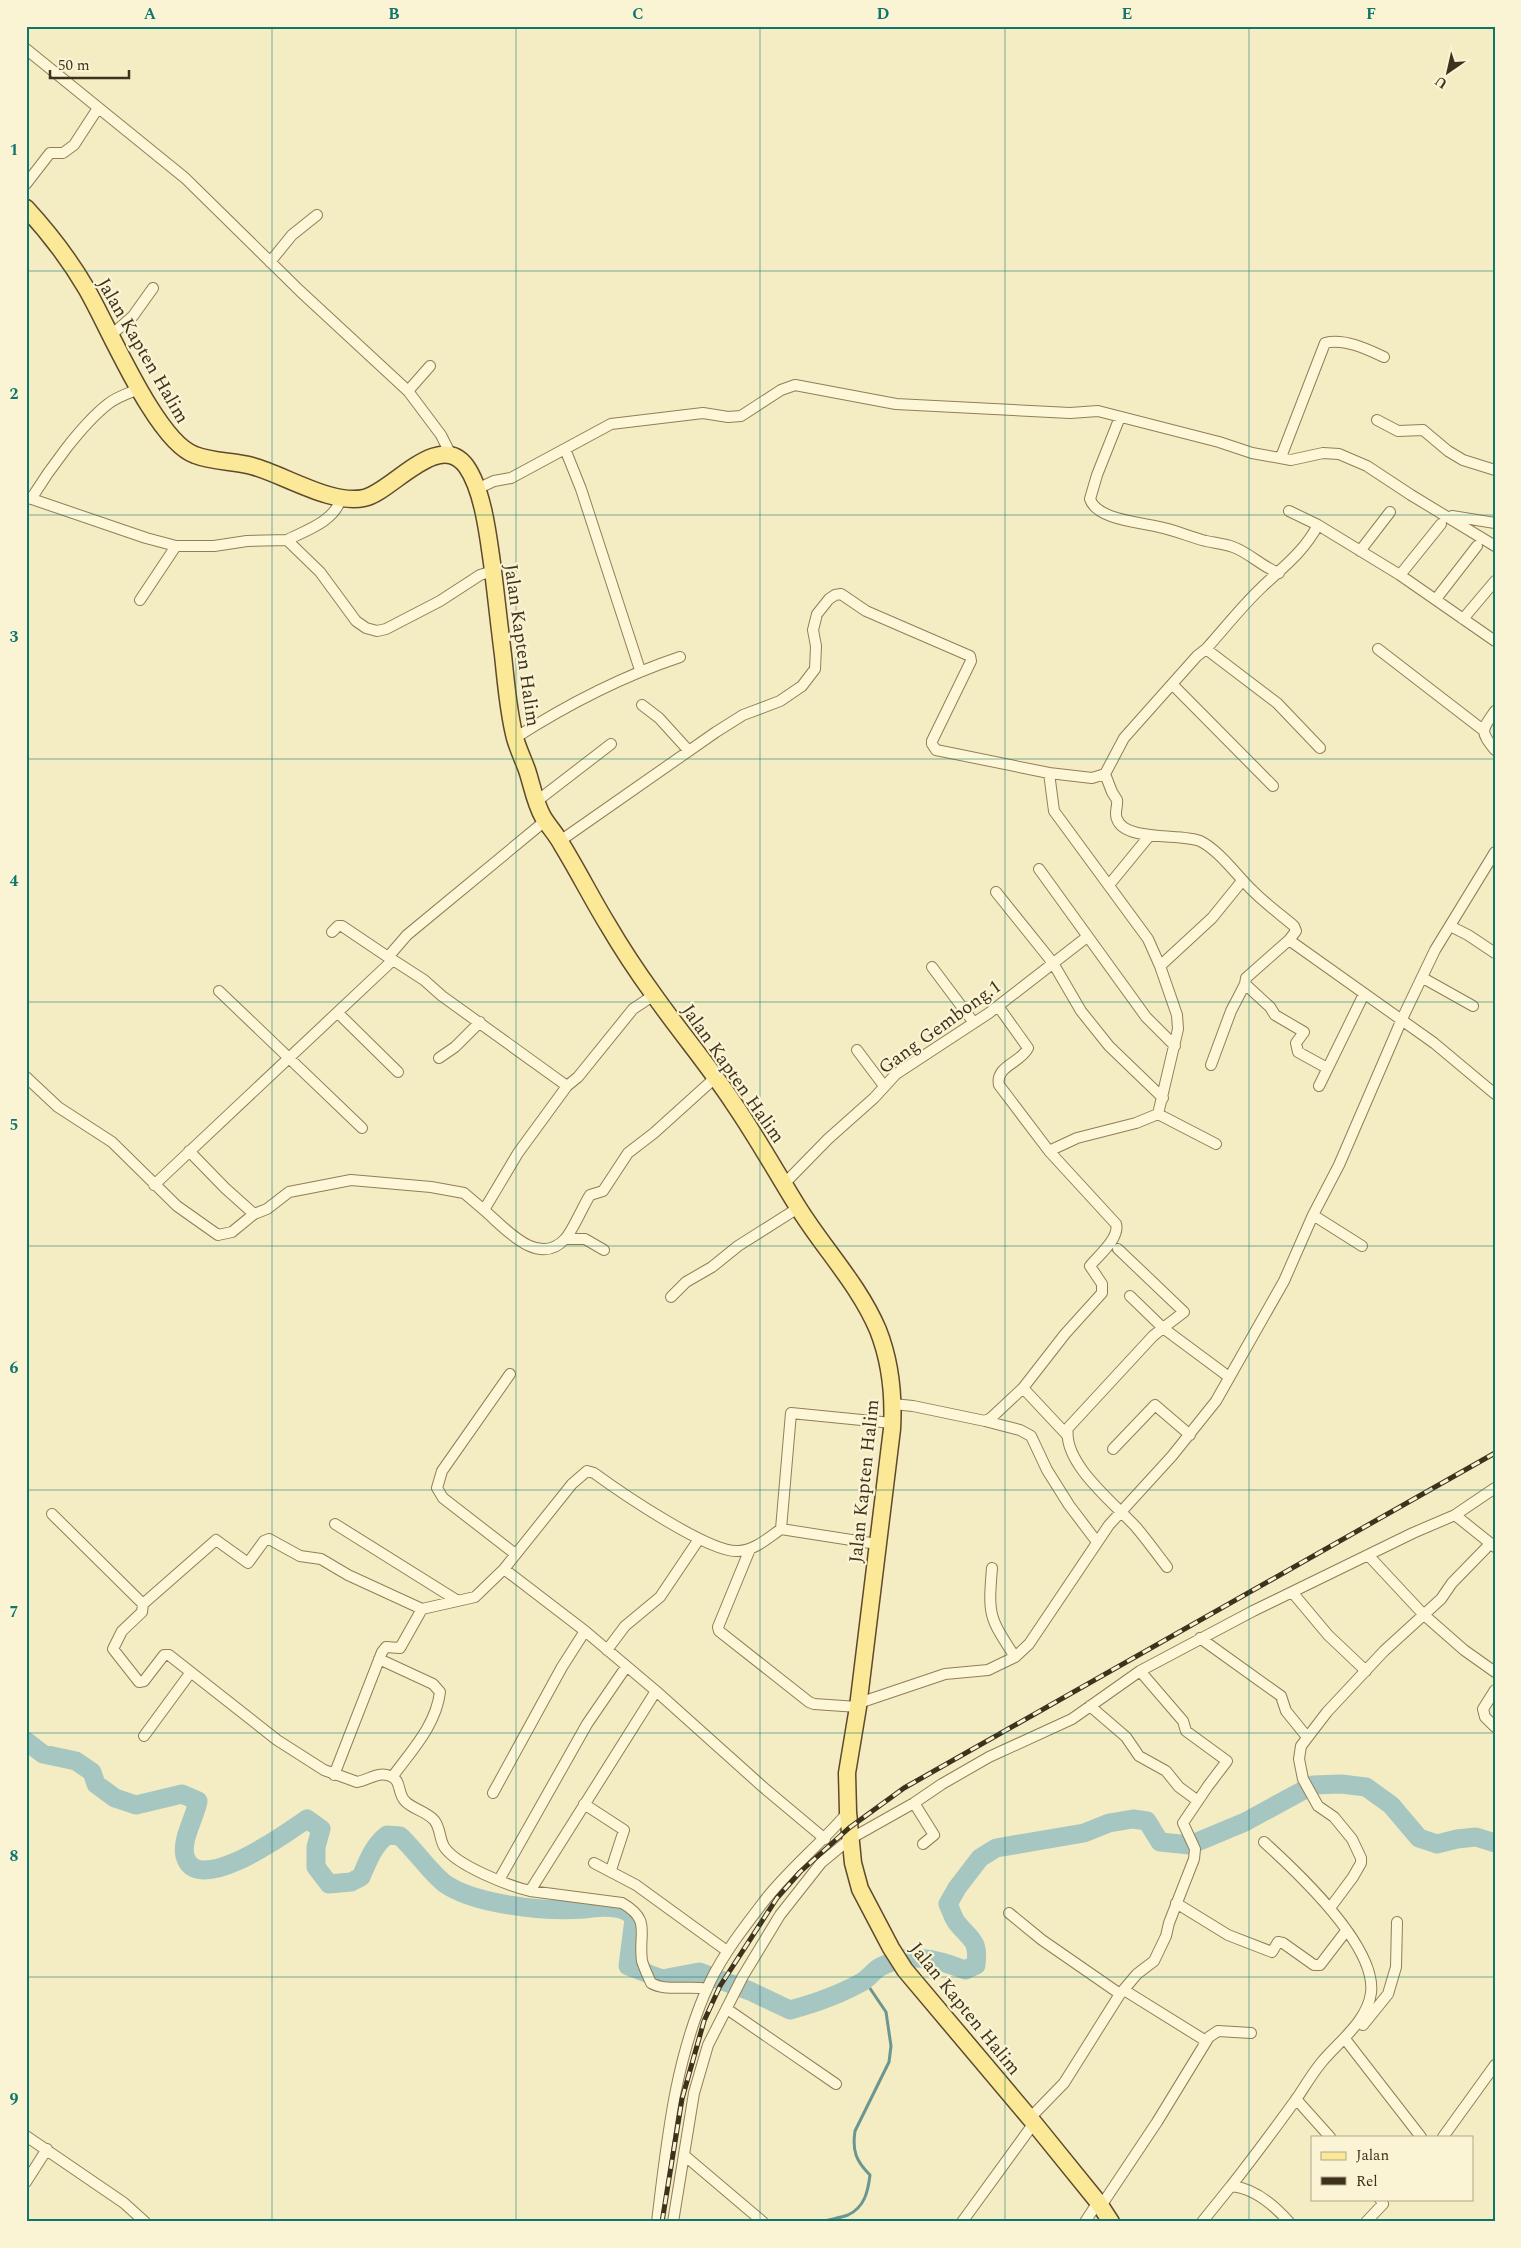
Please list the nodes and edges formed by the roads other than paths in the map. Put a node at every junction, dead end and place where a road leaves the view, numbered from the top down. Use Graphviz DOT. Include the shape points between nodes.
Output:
graph roads {
  1 [pos="26,49"];
  2 [pos="98,108"];
  3 [pos="26,184"];
  4 [pos="26,208"];
  5 [pos="317,215"];
  6 [pos="270,262"];
  7 [pos="153,288"];
  8 [pos="110,336"];
  9 [pos="1384,357"];
  10 [pos="430,366"];
  11 [pos="139,389"];
  12 [pos="408,390"];
  13 [pos="1120,417"];
  14 [pos="1377,420"];
  15 [pos="565,449"];
  16 [pos="452,457"];
  17 [pos="1281,457"];
  18 [pos="1495,470"];
  19 [pos="477,489"];
  20 [pos="29,498"];
  21 [pos="340,498"];
  22 [pos="1289,511"];
  23 [pos="1390,512"];
  24 [pos="1444,520"];
  25 [pos="1495,523"];
  26 [pos="1318,525"];
  27 [pos="287,540"];
  28 [pos="176,546"];
  29 [pos="1477,546"];
  30 [pos="1495,546"];
  31 [pos="1360,551"];
  32 [pos="493,571"];
  33 [pos="1279,573"];
  34 [pos="1400,575"];
  35 [pos="1495,581"];
  36 [pos="1436,599"];
  37 [pos="140,600"];
  38 [pos="1463,619"];
  39 [pos="1494,639"];
  40 [pos="1206,649"];
  41 [pos="1378,649"];
  42 [pos="680,657"];
  43 [pos="640,670"];
  44 [pos="1172,684"];
  45 [pos="642,706"];
  46 [pos="1495,711"];
  47 [pos="1483,730"];
  48 [pos="515,738"];
  49 [pos="610,744"];
  50 [pos="1320,748"];
  51 [pos="1495,750"];
  52 [pos="689,751"];
  53 [pos="1049,773"];
  54 [pos="1105,774"];
  55 [pos="1273,786"];
  56 [pos="537,801"];
  57 [pos="545,820"];
  58 [pos="1150,835"];
  59 [pos="560,842"];
  60 [pos="1495,852"];
  61 [pos="1039,869"];
  62 [pos="1242,880"];
  63 [pos="1109,884"];
  64 [pos="996,892"];
  65 [pos="1450,926"];
  66 [pos="332,932"];
  67 [pos="1087,937"];
  68 [pos="1289,940"];
  69 [pos="1495,953"];
  70 [pos="391,958"];
  71 [pos="1053,963"];
  72 [pos="1160,966"];
  73 [pos="932,967"];
  74 [pos="1423,978"];
  75 [pos="1245,984"];
  76 [pos="219,991"];
  77 [pos="1364,994"];
  78 [pos="654,995"];
  79 [pos="998,1006"];
  80 [pos="1473,1006"];
  81 [pos="338,1013"];
  82 [pos="1402,1019"];
  83 [pos="480,1022"];
  84 [pos="974,1023"];
  85 [pos="1175,1046"];
  86 [pos="857,1050"];
  87 [pos="289,1058"];
  88 [pos="439,1058"];
  89 [pos="1211,1065"];
  90 [pos="1327,1068"];
  91 [pos="398,1072"];
  92 [pos="716,1076"];
  93 [pos="26,1077"];
  94 [pos="567,1086"];
  95 [pos="884,1086"];
  96 [pos="1320,1086"];
  97 [pos="1495,1094"];
  98 [pos="1163,1098"];
  99 [pos="1158,1114"];
  100 [pos="362,1128"];
  101 [pos="1216,1144"];
  102 [pos="189,1151"];
  103 [pos="1049,1151"];
  104 [pos="784,1184"];
  105 [pos="154,1185"];
  106 [pos="798,1208"];
  107 [pos="484,1210"];
  108 [pos="254,1214"];
  109 [pos="1312,1215"];
  110 [pos="566,1239"];
  111 [pos="1362,1246"];
  112 [pos="1118,1249"];
  113 [pos="604,1250"];
  114 [pos="1130,1296"];
  115 [pos="671,1298"];
  116 [pos="1163,1328"];
  117 [pos="510,1374"];
  118 [pos="1229,1377"];
  119 [pos="1024,1388"];
  120 [pos="893,1404"];
  121 [pos="985,1421"];
  122 [pos="892,1423"];
  123 [pos="1067,1435"];
  124 [pos="1190,1435"];
  125 [pos="1113,1449"];
  126 [pos="1495,1488"];
  127 [pos="1120,1511"];
  128 [pos="52,1514"];
  129 [pos="1455,1515"];
  130 [pos="335,1524"];
  131 [pos="781,1529"];
  132 [pos="699,1539"];
  133 [pos="1097,1542"];
  134 [pos="878,1544"];
  135 [pos="1492,1546"];
  136 [pos="750,1549"];
  137 [pos="514,1554"];
  138 [pos="1368,1556"];
  139 [pos="1167,1567"];
  140 [pos="992,1568"];
  141 [pos="504,1569"];
  142 [pos="1292,1592"];
  143 [pos="458,1601"];
  144 [pos="143,1604"];
  145 [pos="422,1609"];
  146 [pos="1423,1614"];
  147 [pos="584,1631"];
  148 [pos="1200,1638"];
  149 [pos="607,1650"];
  150 [pos="1015,1658"];
  151 [pos="379,1659"];
  152 [pos="626,1667"];
  153 [pos="1140,1671"];
  154 [pos="1366,1671"];
  155 [pos="191,1672"];
  156 [pos="1495,1672"];
  157 [pos="1495,1690"];
  158 [pos="656,1691"];
  159 [pos="858,1705"];
  160 [pos="1090,1706"];
  161 [pos="1495,1728"];
  162 [pos="144,1736"];
  163 [pos="1307,1736"];
  164 [pos="334,1775"];
  165 [pos="393,1776"];
  166 [pos="493,1792"];
  167 [pos="1198,1801"];
  168 [pos="914,1803"];
  169 [pos="584,1804"];
  170 [pos="848,1812"];
  171 [pos="826,1839"];
  172 [pos="850,1839"];
  173 [pos="1264,1842"];
  174 [pos="924,1844"];
  175 [pos="594,1863"];
  176 [pos="611,1870"];
  177 [pos="499,1880"];
  178 [pos="530,1891"];
  179 [pos="1176,1903"];
  180 [pos="1330,1908"];
  181 [pos="1008,1912"];
  182 [pos="1397,1922"];
  183 [pos="1346,1931"];
  184 [pos="728,1951"];
  185 [pos="709,1985"];
  186 [pos="1122,1992"];
  187 [pos="727,2008"];
  188 [pos="1251,2033"];
  189 [pos="1206,2041"];
  190 [pos="1346,2041"];
  191 [pos="1495,2065"];
  192 [pos="836,2084"];
  193 [pos="1296,2099"];
  194 [pos="1032,2120"];
  195 [pos="26,2136"];
  196 [pos="1329,2136"];
  197 [pos="1421,2136"];
  198 [pos="1444,2136"];
  199 [pos="47,2149"];
  200 [pos="684,2155"];
  201 [pos="26,2182"];
  202 [pos="1231,2186"];
  203 [pos="1383,2201"];
  204 [pos="1100,2204"];
  205 [pos="145,2222"];
  206 [pos="657,2222"];
  207 [pos="673,2222"];
  208 [pos="763,2222"];
  209 [pos="962,2222"];
  210 [pos="1085,2222"];
  211 [pos="1111,2222"];
  212 [pos="1202,2222"];
  213 [pos="1288,2222"];
  214 [pos="1366,2222"];
  1 -- 2 [label="street"];
  2 -- 3 [label="street" via="74,145 63,153 50,153"];
  2 -- 6 [label="street" via="185,178"];
  4 -- 8 [label="main road, Jalan Kapten Halim" via="50,234 88,290"];
  5 -- 6 [label="street" via="292,235"];
  6 -- 12 [label="street"];
  7 -- 8 [label="street" via="133,316"];
  8 -- 11 [label="main road, Jalan Kapten Halim"];
  9 -- 17 [label="street" via="1363,347 1332,341 1325,343"];
  10 -- 12 [label="street"];
  11 -- 20 [label="street" via="109,403 99,412"];
  11 -- 21 [label="main road, Jalan Kapten Halim" via="172,439 192,455 248,464"];
  12 -- 16 [label="street" via="442,435"];
  13 -- 15 [label="street" via="1098,411 1070,413 896,404 795,385 781,390 741,416 702,413 611,424"];
  13 -- 17 [label="street" via="1252,453"];
  13 -- 33 [label="street" via="1090,498 1094,506 1124,520 1232,546 1266,569"];
  14 -- 18 [label="street" via="1398,431 1423,430 1463,460"];
  15 -- 19 [label="street" via="511,478"];
  15 -- 43 [label="street"];
  16 -- 19 [label="main road, Jalan Kapten Halim" via="464,464"];
  16 -- 21 [label="main road, Jalan Kapten Halim" via="422,461 374,495"];
  17 -- 24 [label="street" via="1291,460 1324,453 1338,454 1367,466"];
  19 -- 32 [label="main road, Jalan Kapten Halim"];
  20 -- 28 [label="street"];
  21 -- 27 [label="street" via="334,514"];
  22 -- 26 [label="street"];
  23 -- 31 [label="street"];
  24 -- 25 [label="street"];
  24 -- 30 [label="street"];
  24 -- 34 [label="street"];
  26 -- 31 [label="street"];
  26 -- 33 [label="street" via="1308,543"];
  27 -- 28 [label="street"];
  27 -- 32 [label="street" via="320,572 356,621 377,631 386,630 480,575"];
  28 -- 37 [label="street"];
  29 -- 36 [label="street"];
  31 -- 34 [label="street"];
  32 -- 48 [label="main road, Jalan Kapten Halim"];
  33 -- 40 [label="street" via="1261,588"];
  34 -- 36 [label="street"];
  35 -- 38 [label="street"];
  36 -- 38 [label="street"];
  38 -- 39 [label="street"];
  40 -- 44 [label="street"];
  40 -- 50 [label="street" via="1277,703"];
  41 -- 47 [label="street"];
  42 -- 43 [label="street"];
  43 -- 48 [label="street" via="561,708"];
  44 -- 54 [label="street" via="1124,738"];
  44 -- 55 [label="street"];
  45 -- 52 [label="street" via="660,718"];
  46 -- 47 [label="street"];
  47 -- 51 [label="street" via="1484,737"];
  48 -- 56 [label="main road, Jalan Kapten Halim"];
  49 -- 56 [label="street"];
  52 -- 53 [label="street" via="743,715 780,701 802,686 815,669 813,630 817,614 829,599 841,594 866,611 970,656 971,661 932,741 936,750"];
  52 -- 59 [label="street"];
  53 -- 54 [label="street" via="1092,778"];
  53 -- 63 [label="street" via="1054,811"];
  54 -- 58 [label="street" via="1117,800 1117,821 1129,830"];
  56 -- 57 [label="main road, Jalan Kapten Halim"];
  57 -- 59 [label="main road, Jalan Kapten Halim"];
  57 -- 70 [label="street" via="408,935"];
  58 -- 62 [label="street" via="1199,841"];
  58 -- 63 [label="street"];
  59 -- 78 [label="main road, Jalan Kapten Halim" via="608,926"];
  60 -- 65 [label="street"];
  61 -- 67 [label="street"];
  62 -- 68 [label="street" via="1294,926 1296,930"];
  62 -- 72 [label="street" via="1212,918"];
  63 -- 72 [label="street" via="1148,939"];
  64 -- 71 [label="street"];
  65 -- 69 [label="street"];
  65 -- 74 [label="street"];
  66 -- 70 [label="street" via="342,926"];
  67 -- 71 [label="street, Gang Gembong.1"];
  67 -- 85 [label="street" via="1146,1017"];
  68 -- 75 [label="street" via="1246,978"];
  68 -- 77 [label="street"];
  70 -- 81 [label="street"];
  70 -- 83 [label="street"];
  71 -- 79 [label="street, Gang Gembong.1"];
  71 -- 98 [label="street" via="1081,1010 1109,1046"];
  72 -- 85 [label="street" via="1177,1015"];
  73 -- 84 [label="street"];
  74 -- 80 [label="street"];
  74 -- 82 [label="street"];
  75 -- 89 [label="street"];
  75 -- 90 [label="street" via="1270,1006 1275,1015 1304,1032 1296,1043 1298,1052"];
  76 -- 87 [label="street"];
  77 -- 82 [label="street"];
  77 -- 90 [label="street"];
  78 -- 92 [label="main road, Jalan Kapten Halim"];
  78 -- 94 [label="street" via="633,1009"];
  79 -- 84 [label="street, Gang Gembong.1"];
  79 -- 103 [label="street" via="1028,1048 1000,1073 999,1085"];
  81 -- 87 [label="street"];
  81 -- 91 [label="street"];
  82 -- 97 [label="street"];
  82 -- 109 [label="street" via="1339,1165"];
  83 -- 88 [label="street"];
  83 -- 94 [label="street"];
  84 -- 95 [label="street, Gang Gembong.1" via="896,1074"];
  85 -- 98 [label="street"];
  86 -- 95 [label="street"];
  87 -- 100 [label="street"];
  87 -- 102 [label="street"];
  90 -- 96 [label="street"];
  92 -- 104 [label="main road, Jalan Kapten Halim"];
  92 -- 110 [label="street" via="628,1153 603,1191 590,1195"];
  93 -- 105 [label="street" via="50,1102 112,1142"];
  94 -- 107 [label="street" via="518,1153"];
  95 -- 104 [label="street, Gang Gembong.1"];
  98 -- 99 [label="street"];
  99 -- 101 [label="street"];
  99 -- 103 [label="street" via="1077,1138"];
  102 -- 105 [label="street"];
  102 -- 108 [label="street"];
  103 -- 119 [label="street" via="1118,1229 1090,1266 1102,1284 1102,1292"];
  104 -- 106 [label="main road, Jalan Kapten Halim"];
  105 -- 108 [label="street" via="218,1235 232,1232"];
  106 -- 115 [label="street" via="738,1246 712,1268 686,1282"];
  106 -- 120 [label="main road, Jalan Kapten Halim" via="853,1284 877,1328 892,1376"];
  107 -- 108 [label="street" via="464,1193 351,1180 289,1192 267,1209"];
  107 -- 110 [label="street" via="533,1249 544,1251"];
  109 -- 111 [label="street"];
  109 -- 118 [label="street" via="1284,1281"];
  110 -- 113 [label="street" via="585,1239"];
  112 -- 116 [label="street" via="1184,1312"];
  114 -- 116 [label="street"];
  116 -- 118 [label="street"];
  116 -- 123 [label="street" via="1068,1428"];
  117 -- 137 [label="street" via="442,1471 437,1488 443,1498"];
  118 -- 124 [label="street" via="1216,1401"];
  119 -- 121 [label="street"];
  119 -- 123 [label="street"];
  120 -- 121 [label="street"];
  120 -- 122 [label="main road, Jalan Kapten Halim"];
  121 -- 133 [label="street" via="1031,1436 1068,1505"];
  122 -- 131 [label="street" via="791,1413"];
  122 -- 134 [label="main road, Jalan Kapten Halim"];
  123 -- 127 [label="street" via="1087,1475"];
  124 -- 125 [label="street" via="1155,1405"];
  124 -- 127 [label="street"];
  126 -- 129 [label="street"];
  127 -- 133 [label="street"];
  127 -- 139 [label="street"];
  128 -- 144 [label="street"];
  129 -- 135 [label="street"];
  129 -- 138 [label="street"];
  130 -- 143 [label="street"];
  131 -- 134 [label="street"];
  131 -- 136 [label="street"];
  132 -- 136 [label="street" via="737,1552"];
  132 -- 137 [label="street" via="587,1471 572,1484"];
  132 -- 149 [label="street" via="660,1597 625,1626"];
  133 -- 150 [label="street" via="1029,1644"];
  134 -- 159 [label="main road, Jalan Kapten Halim"];
  135 -- 146 [label="street"];
  136 -- 159 [label="street" via="719,1631 810,1702"];
  137 -- 141 [label="street"];
  138 -- 142 [label="street"];
  138 -- 146 [label="street"];
  140 -- 150 [label="street" via="990,1615"];
  141 -- 143 [label="street" via="474,1597"];
  141 -- 147 [label="street"];
  142 -- 148 [label="street"];
  142 -- 154 [label="street" via="1328,1635"];
  143 -- 145 [label="street"];
  144 -- 145 [label="street" via="216,1540 248,1563 268,1539 300,1556 321,1559"];
  144 -- 155 [label="street" via="142,1612 122,1631 113,1651 141,1682 166,1655"];
  145 -- 151 [label="street" via="400,1648 386,1647"];
  146 -- 154 [label="street"];
  146 -- 156 [label="street"];
  147 -- 149 [label="street"];
  147 -- 166 [label="street"];
  148 -- 153 [label="street"];
  148 -- 163 [label="street" via="1281,1696 1284,1708"];
  149 -- 152 [label="street"];
  150 -- 159 [label="street" via="988,1670 945,1674"];
  151 -- 164 [label="street"];
  151 -- 165 [label="street" via="433,1684 440,1692 433,1720"];
  152 -- 158 [label="street"];
  152 -- 177 [label="street" via="586,1724"];
  153 -- 160 [label="street"];
  153 -- 167 [label="street" via="1183,1721 1186,1731 1227,1761"];
  154 -- 163 [label="street"];
  155 -- 162 [label="street"];
  155 -- 164 [label="street" via="277,1740"];
  157 -- 161 [label="street" via="1483,1709 1485,1717"];
  158 -- 169 [label="street"];
  158 -- 171 [label="street"];
  159 -- 170 [label="main road, Jalan Kapten Halim" via="847,1773"];
  160 -- 167 [label="street" via="1126,1737 1139,1756 1166,1771 1178,1787"];
  160 -- 168 [label="street" via="1060,1726 990,1757"];
  163 -- 180 [label="street" via="1299,1759 1303,1780 1318,1806 1334,1818 1352,1839 1361,1858 1353,1877"];
  164 -- 165 [label="street" via="358,1782 378,1774"];
  165 -- 177 [label="street" via="398,1781 400,1796 433,1818 449,1852"];
  167 -- 179 [label="street" via="1183,1823 1195,1848 1194,1859"];
  168 -- 172 [label="street"];
  168 -- 174 [label="street" via="934,1835"];
  169 -- 176 [label="street" via="624,1830"];
  169 -- 178 [label="street"];
  170 -- 171 [label="street"];
  170 -- 172 [label="main road, Jalan Kapten Halim"];
  171 -- 184 [label="street" via="786,1876"];
  172 -- 187 [label="street" via="820,1864 780,1915"];
  172 -- 194 [label="main road, Jalan Kapten Halim" via="860,1889 905,1970"];
  173 -- 180 [label="street"];
  175 -- 176 [label="street"];
  176 -- 184 [label="street"];
  177 -- 178 [label="street"];
  178 -- 185 [label="street" via="622,1902 635,1910 641,1922 642,1962 651,1983 656,1986"];
  179 -- 183 [label="street" via="1228,1935 1272,1952 1278,1942 1283,1943 1320,1966"];
  179 -- 186 [label="street" via="1154,1961"];
  180 -- 183 [label="street"];
  181 -- 186 [label="street" via="1042,1940"];
  182 -- 190 [label="street" via="1396,1967 1388,1994"];
  183 -- 190 [label="street" via="1364,1958 1371,1993 1365,2011"];
  184 -- 185 [label="street"];
  185 -- 206 [label="street" via="677,2080"];
  186 -- 189 [label="street"];
  186 -- 194 [label="street" via="1064,2083"];
  187 -- 192 [label="street"];
  187 -- 200 [label="street" via="702,2064"];
  188 -- 189 [label="street" via="1218,2031"];
  189 -- 204 [label="street" via="1157,2122"];
  190 -- 193 [label="street" via="1321,2063"];
  190 -- 197 [label="street"];
  191 -- 198 [label="street"];
  193 -- 196 [label="street"];
  193 -- 202 [label="street"];
  194 -- 204 [label="main road, Jalan Kapten Halim"];
  194 -- 209 [label="street"];
  195 -- 199 [label="street"];
  199 -- 201 [label="street"];
  199 -- 205 [label="street" via="124,2203"];
  200 -- 207 [label="street"];
  200 -- 208 [label="street"];
  202 -- 212 [label="street"];
  202 -- 213 [label="street" via="1267,2201"];
  203 -- 214 [label="street"];
  204 -- 210 [label="street"];
  204 -- 211 [label="main road, Jalan Kapten Halim"];
}
